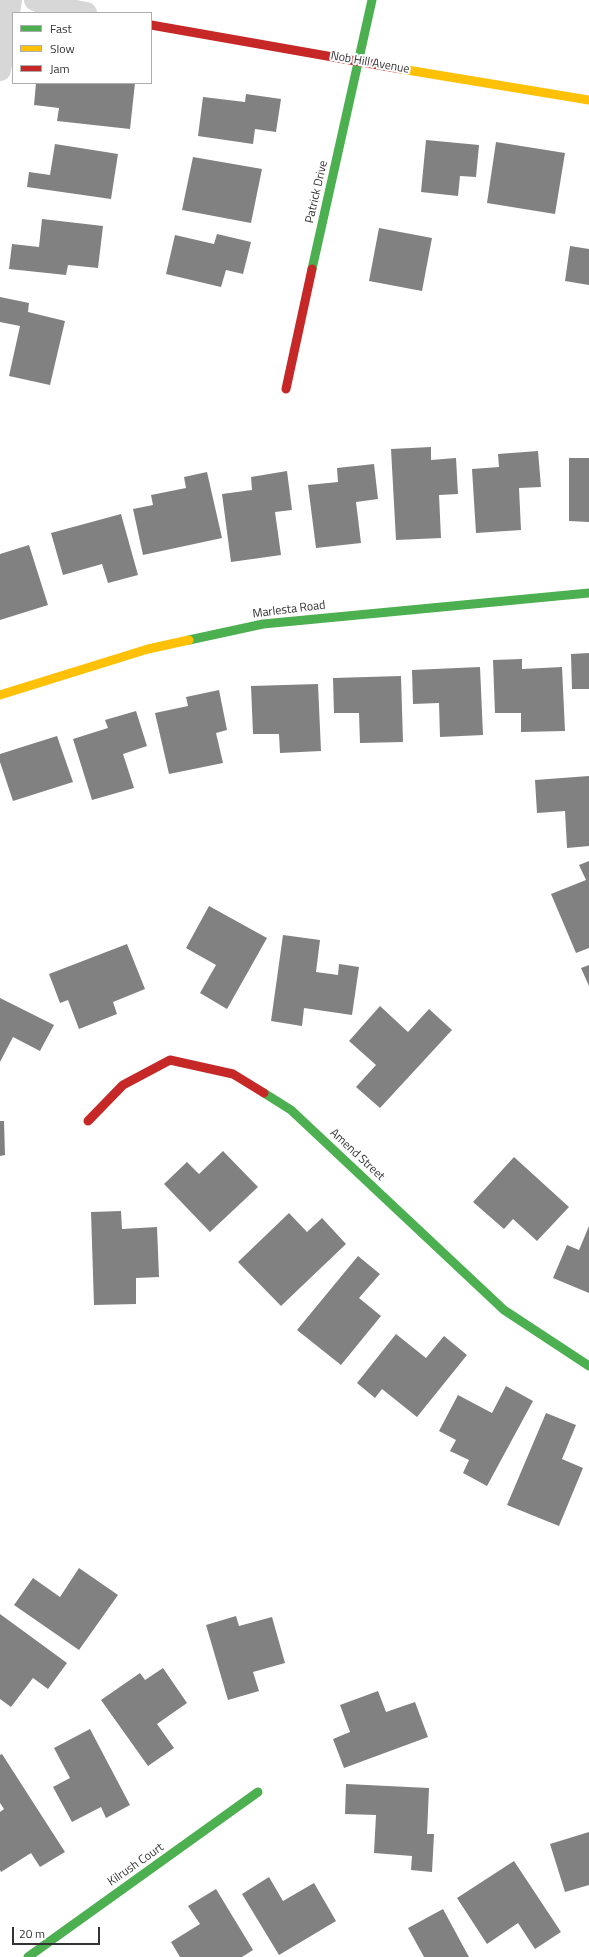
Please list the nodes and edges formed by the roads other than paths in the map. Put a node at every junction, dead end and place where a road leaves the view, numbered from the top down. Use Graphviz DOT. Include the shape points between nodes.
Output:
graph roads {
  1 [pos="11,0"];
  2 [pos="35,0"];
  3 [pos="372,0"];
  4 [pos="81,12"];
  5 [pos="152,25"];
  6 [pos="358,62"];
  7 [pos="0,70"];
  8 [pos="589,100"];
  9 [pos="286,389"];
  10 [pos="589,593"];
  11 [pos="0,695"];
  12 [pos="88,1121"];
  13 [pos="589,1366"];
  14 [pos="258,1792"];
  15 [pos="28,1957"];
  1 -- 7 [label="street"];
  2 -- 4 [label="street" via="49,6"];
  3 -- 6 [label="street, Patrick Drive"];
  5 -- 6 [label="street, Nob Hill Avenue"];
  6 -- 8 [label="street, Nob Hill Avenue"];
  6 -- 9 [label="street, Patrick Drive"];
  10 -- 11 [label="street, Marlesta Road" via="263,624 148,649"];
  12 -- 13 [label="street, Amend Street" via="123,1085 170,1060 233,1074 291,1110 504,1310"];
  14 -- 15 [label="street, Kilrush Court"];
}
